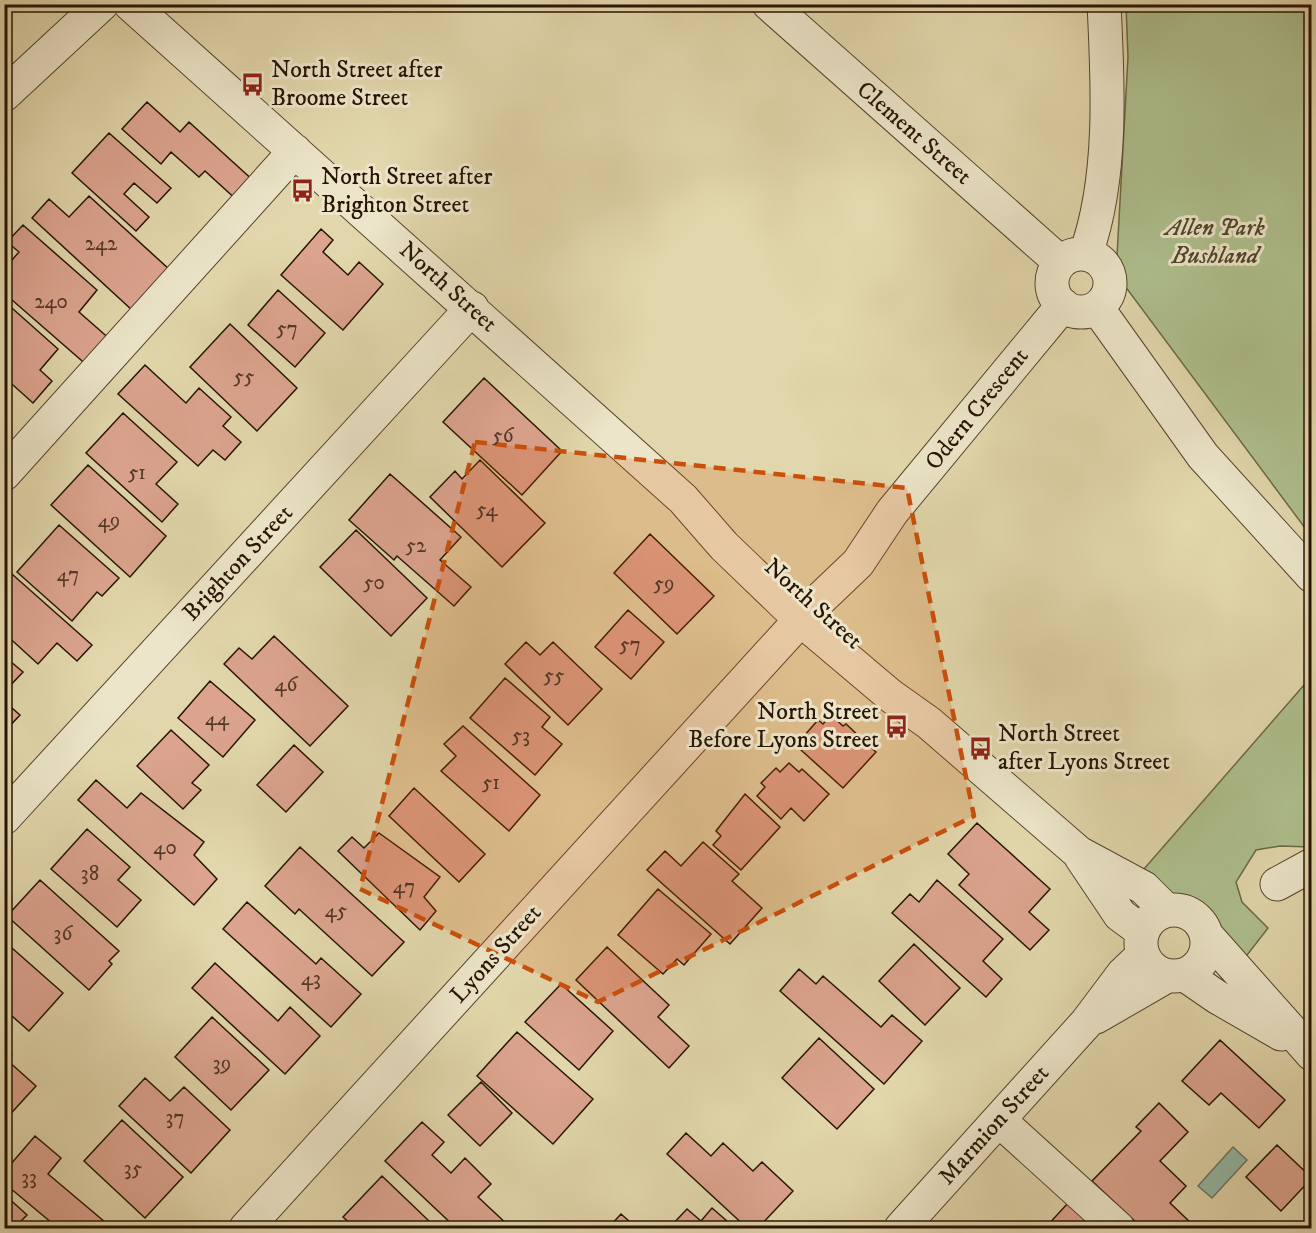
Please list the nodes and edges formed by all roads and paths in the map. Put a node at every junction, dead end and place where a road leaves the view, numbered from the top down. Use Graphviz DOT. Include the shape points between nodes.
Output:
graph roads {
  1 [pos="69,4"];
  2 [pos="102,4"];
  3 [pos="130,4"];
  4 [pos="768,4"];
  5 [pos="1104,4"];
  6 [pos="12,88"];
  7 [pos="295,151"];
  8 [pos="1073,257"];
  9 [pos="1063,305"];
  10 [pos="472,308"];
  11 [pos="1098,309"];
  12 [pos="4,474"];
  13 [pos="1311,576"];
  14 [pos="802,608"];
  15 [pos="4,818"];
  16 [pos="1079,853"];
  17 [pos="1311,865"];
  18 [pos="1277,884"];
  19 [pos="1166,910"];
  20 [pos="1208,937"];
  21 [pos="1143,943"];
  22 [pos="1176,975"];
  23 [pos="1087,1022"];
  24 [pos="1309,1051"];
  25 [pos="999,1120"];
  26 [pos="246,1228"];
  27 [pos="901,1228"];
  28 [pos="1118,1228"];
  1 -- 6 [label="street"];
  2 -- 6 [label="street"];
  3 -- 7 [label="street, North Street"];
  4 -- 8 [label="street, Clement Street"];
  5 -- 8 [label="street" via="1109,107 1096,226"];
  7 -- 10 [label="street, North Street"];
  7 -- 12 [label="street"];
  8 -- 9 [label="street" via="1050,277 1055,301"];
  8 -- 11 [label="street" via="1106,266 1111,289"];
  9 -- 11 [label="street" via="1075,314"];
  9 -- 14 [label="street, Odern Crescent" via="892,513 858,563"];
  10 -- 14 [label="street, North Street" via="683,499 737,535"];
  10 -- 15 [label="street, Brighton Street"];
  11 -- 13 [label="street" via="1203,456"];
  14 -- 16 [label="street, North Street" via="898,681 929,723"];
  14 -- 26 [label="street, Lyons Street" via="746,680"];
  16 -- 19 [label="street, North Street" via="1144,888"];
  16 -- 21 [label="street, North Street"];
  17 -- 18 [label="street"];
  19 -- 20 [label="street" via="1188,912"];
  19 -- 21 [label="street" via="1148,922"];
  20 -- 22 [label="street" via="1201,964"];
  20 -- 24 [label="street"];
  21 -- 22 [label="street" via="1157,972"];
  21 -- 23 [label="street, Marmion Street"];
  22 -- 23 [label="street, Marmion Street"];
  22 -- 24 [label="street"];
  23 -- 25 [label="street, Marmion Street"];
  25 -- 27 [label="street, Marmion Street"];
  25 -- 28 [label="street"];
}
